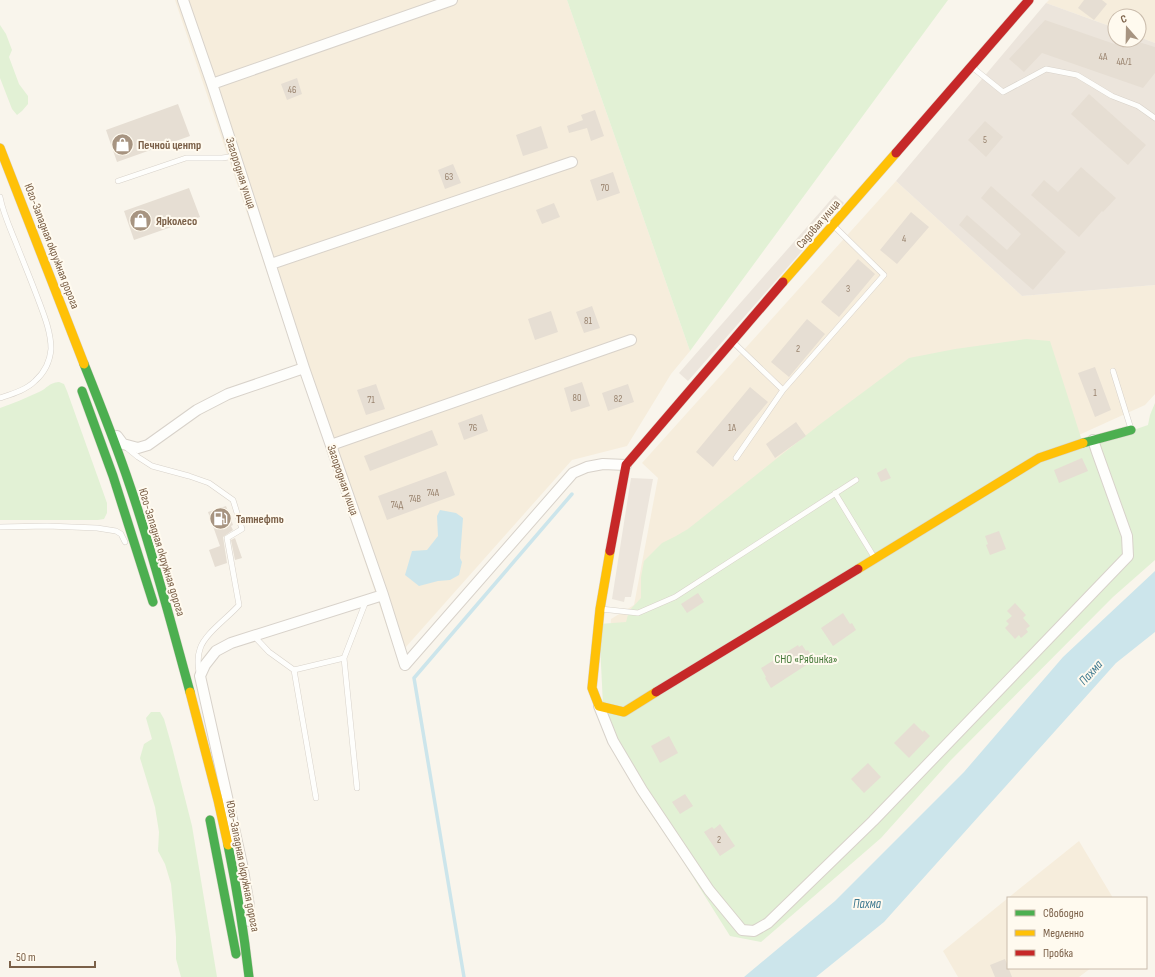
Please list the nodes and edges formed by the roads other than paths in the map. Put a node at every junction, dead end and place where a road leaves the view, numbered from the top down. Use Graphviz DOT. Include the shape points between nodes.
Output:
graph roads {
  1 [pos="184,0"];
  2 [pos="452,0"];
  3 [pos="1029,0"];
  4 [pos="972,66"];
  5 [pos="212,84"];
  6 [pos="1155,118"];
  7 [pos="0,148"];
  8 [pos="236,156"];
  9 [pos="572,162"];
  10 [pos="118,181"];
  11 [pos="3,187"];
  12 [pos="0,197"];
  13 [pos="833,225"];
  14 [pos="271,264"];
  15 [pos="54,318"];
  16 [pos="631,340"];
  17 [pos="732,341"];
  18 [pos="304,368"];
  19 [pos="1113,371"];
  20 [pos="79,382"];
  21 [pos="783,390"];
  22 [pos="0,398"];
  23 [pos="107,422"];
  24 [pos="1131,430"];
  25 [pos="1093,440"];
  26 [pos="123,444"];
  27 [pos="331,445"];
  28 [pos="736,458"];
  29 [pos="626,465"];
  30 [pos="856,480"];
  31 [pos="835,493"];
  32 [pos="0,527"];
  33 [pos="127,545"];
  34 [pos="875,559"];
  35 [pos="134,564"];
  36 [pos="147,583"];
  37 [pos="383,596"];
  38 [pos="366,601"];
  39 [pos="600,609"];
  40 [pos="156,612"];
  41 [pos="254,636"];
  42 [pos="344,658"];
  43 [pos="294,670"];
  44 [pos="200,676"];
  45 [pos="599,706"];
  46 [pos="357,788"];
  47 [pos="316,798"];
  48 [pos="208,808"];
  49 [pos="249,973"];
  50 [pos="241,977"];
  1 -- 5 [label="street, Загородная улица"];
  2 -- 5 [label="street"];
  3 -- 4 [label="main road, Садовая улица"];
  4 -- 6 [label="lane" via="1003,92 1046,69 1077,75 1112,96 1138,106"];
  4 -- 13 [label="main road, Садовая улица"];
  5 -- 8 [label="street, Загородная улица"];
  7 -- 23 [label="main road, Юго-Западная окружная дорога"];
  8 -- 10 [label="lane" via="186,158"];
  8 -- 14 [label="street, Загородная улица"];
  9 -- 14 [label="street"];
  11 -- 15 [label="main road, Юго-Западная окружная дорога"];
  12 -- 22 [label="lane" via="47,325 51,350 47,365 35,382 27,388"];
  13 -- 17 [label="main road, Садовая улица"];
  13 -- 21 [label="lane" via="884,275"];
  14 -- 18 [label="street, Загородная улица"];
  16 -- 27 [label="street"];
  17 -- 21 [label="lane"];
  17 -- 29 [label="main road, Садовая улица"];
  18 -- 26 [label="street" via="228,394 197,410 148,445 138,448"];
  18 -- 27 [label="street, Загородная улица"];
  19 -- 24 [label="lane"];
  20 -- 36 [label="main road, Юго-Западная окружная дорога" via="113,476"];
  21 -- 28 [label="lane"];
  23 -- 26 [label="street"];
  23 -- 49 [label="main road, Юго-Западная окружная дорога" via="154,564 207,754 235,878"];
  24 -- 25 [label="main road"];
  25 -- 34 [label="main road" via="1039,458"];
  25 -- 45 [label="street" via="1127,536 1128,556 873,821 761,927 742,930 709,890 642,790 613,741"];
  26 -- 44 [label="lane" via="152,466 209,483 233,500 242,529 228,538 239,605 208,635 200,647"];
  27 -- 37 [label="street, Загородная улица"];
  29 -- 37 [label="street, Загородная улица" via="604,464 573,473 405,665"];
  29 -- 39 [label="main road"];
  30 -- 31 [label="lane"];
  31 -- 34 [label="lane"];
  31 -- 39 [label="lane" via="675,597 638,613"];
  32 -- 33 [label="lane" via="102,528 121,534"];
  34 -- 45 [label="main road" via="624,712"];
  35 -- 36 [label="lane"];
  36 -- 40 [label="main road, Юго-Западная окружная дорога"];
  37 -- 38 [label="street"];
  38 -- 41 [label="street"];
  38 -- 42 [label="lane"];
  39 -- 45 [label="main road" via="592,688"];
  41 -- 43 [label="lane" via="268,652"];
  41 -- 44 [label="street" via="216,651 205,664"];
  42 -- 43 [label="lane"];
  42 -- 46 [label="lane"];
  43 -- 47 [label="lane"];
  44 -- 49 [label="street" via="249,906"];
  48 -- 50 [label="main road, Юго-Западная окружная дорога"];
}
